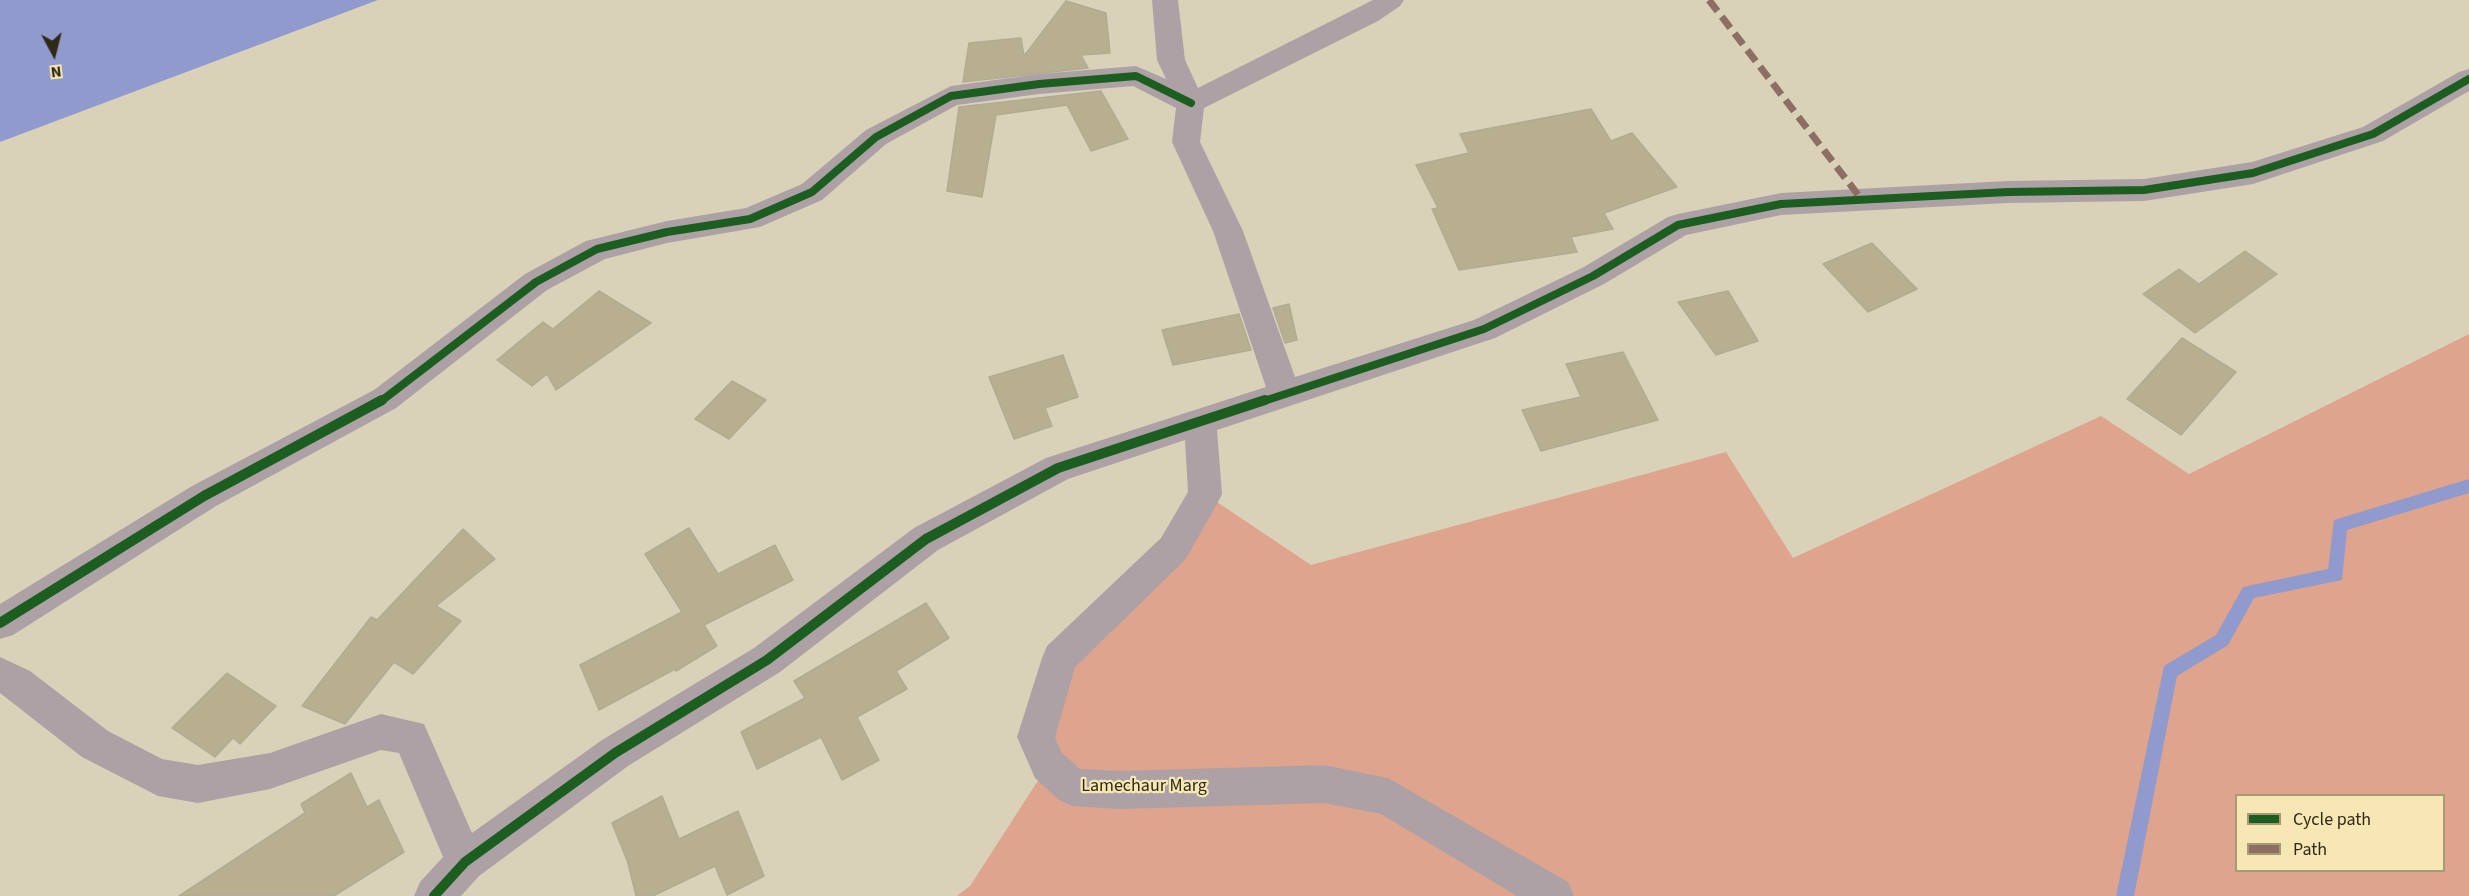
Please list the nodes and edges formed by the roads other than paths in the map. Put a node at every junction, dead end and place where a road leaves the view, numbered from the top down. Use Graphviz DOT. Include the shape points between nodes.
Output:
graph roads {
  1 [pos="1165,0"];
  2 [pos="1391,0"];
  3 [pos="2469,79"];
  4 [pos="1191,103"];
  5 [pos="1285,394"];
  6 [pos="1200,422"];
  7 [pos="0,623"];
  8 [pos="0,674"];
  9 [pos="465,862"];
  10 [pos="434,896"];
  11 [pos="1554,896"];
  1 -- 4 [label="street" via="1171,60"];
  2 -- 4 [label="street" via="1369,15"];
  3 -- 5 [label="street" via="2373,134 2253,173 2144,190 2008,192 1781,204 1678,225 1593,276 1484,329"];
  4 -- 5 [label="street" via="1186,141 1228,231"];
  4 -- 7 [label="street" via="1136,76 951,96 876,137 802,197 750,219 667,232 597,249 536,282 386,399 204,496"];
  5 -- 6 [label="street"];
  6 -- 9 [label="street" via="1058,468 926,539 767,660 615,753"];
  6 -- 11 [label="street, Lamechaur Marg" via="1205,494 1173,549 1060,658 1036,737 1048,765 1071,787 1120,790 1324,784 1388,797"];
  8 -- 9 [label="street" via="94,744 158,777 198,783 270,771 381,732 411,737"];
  9 -- 10 [label="street"];
}
